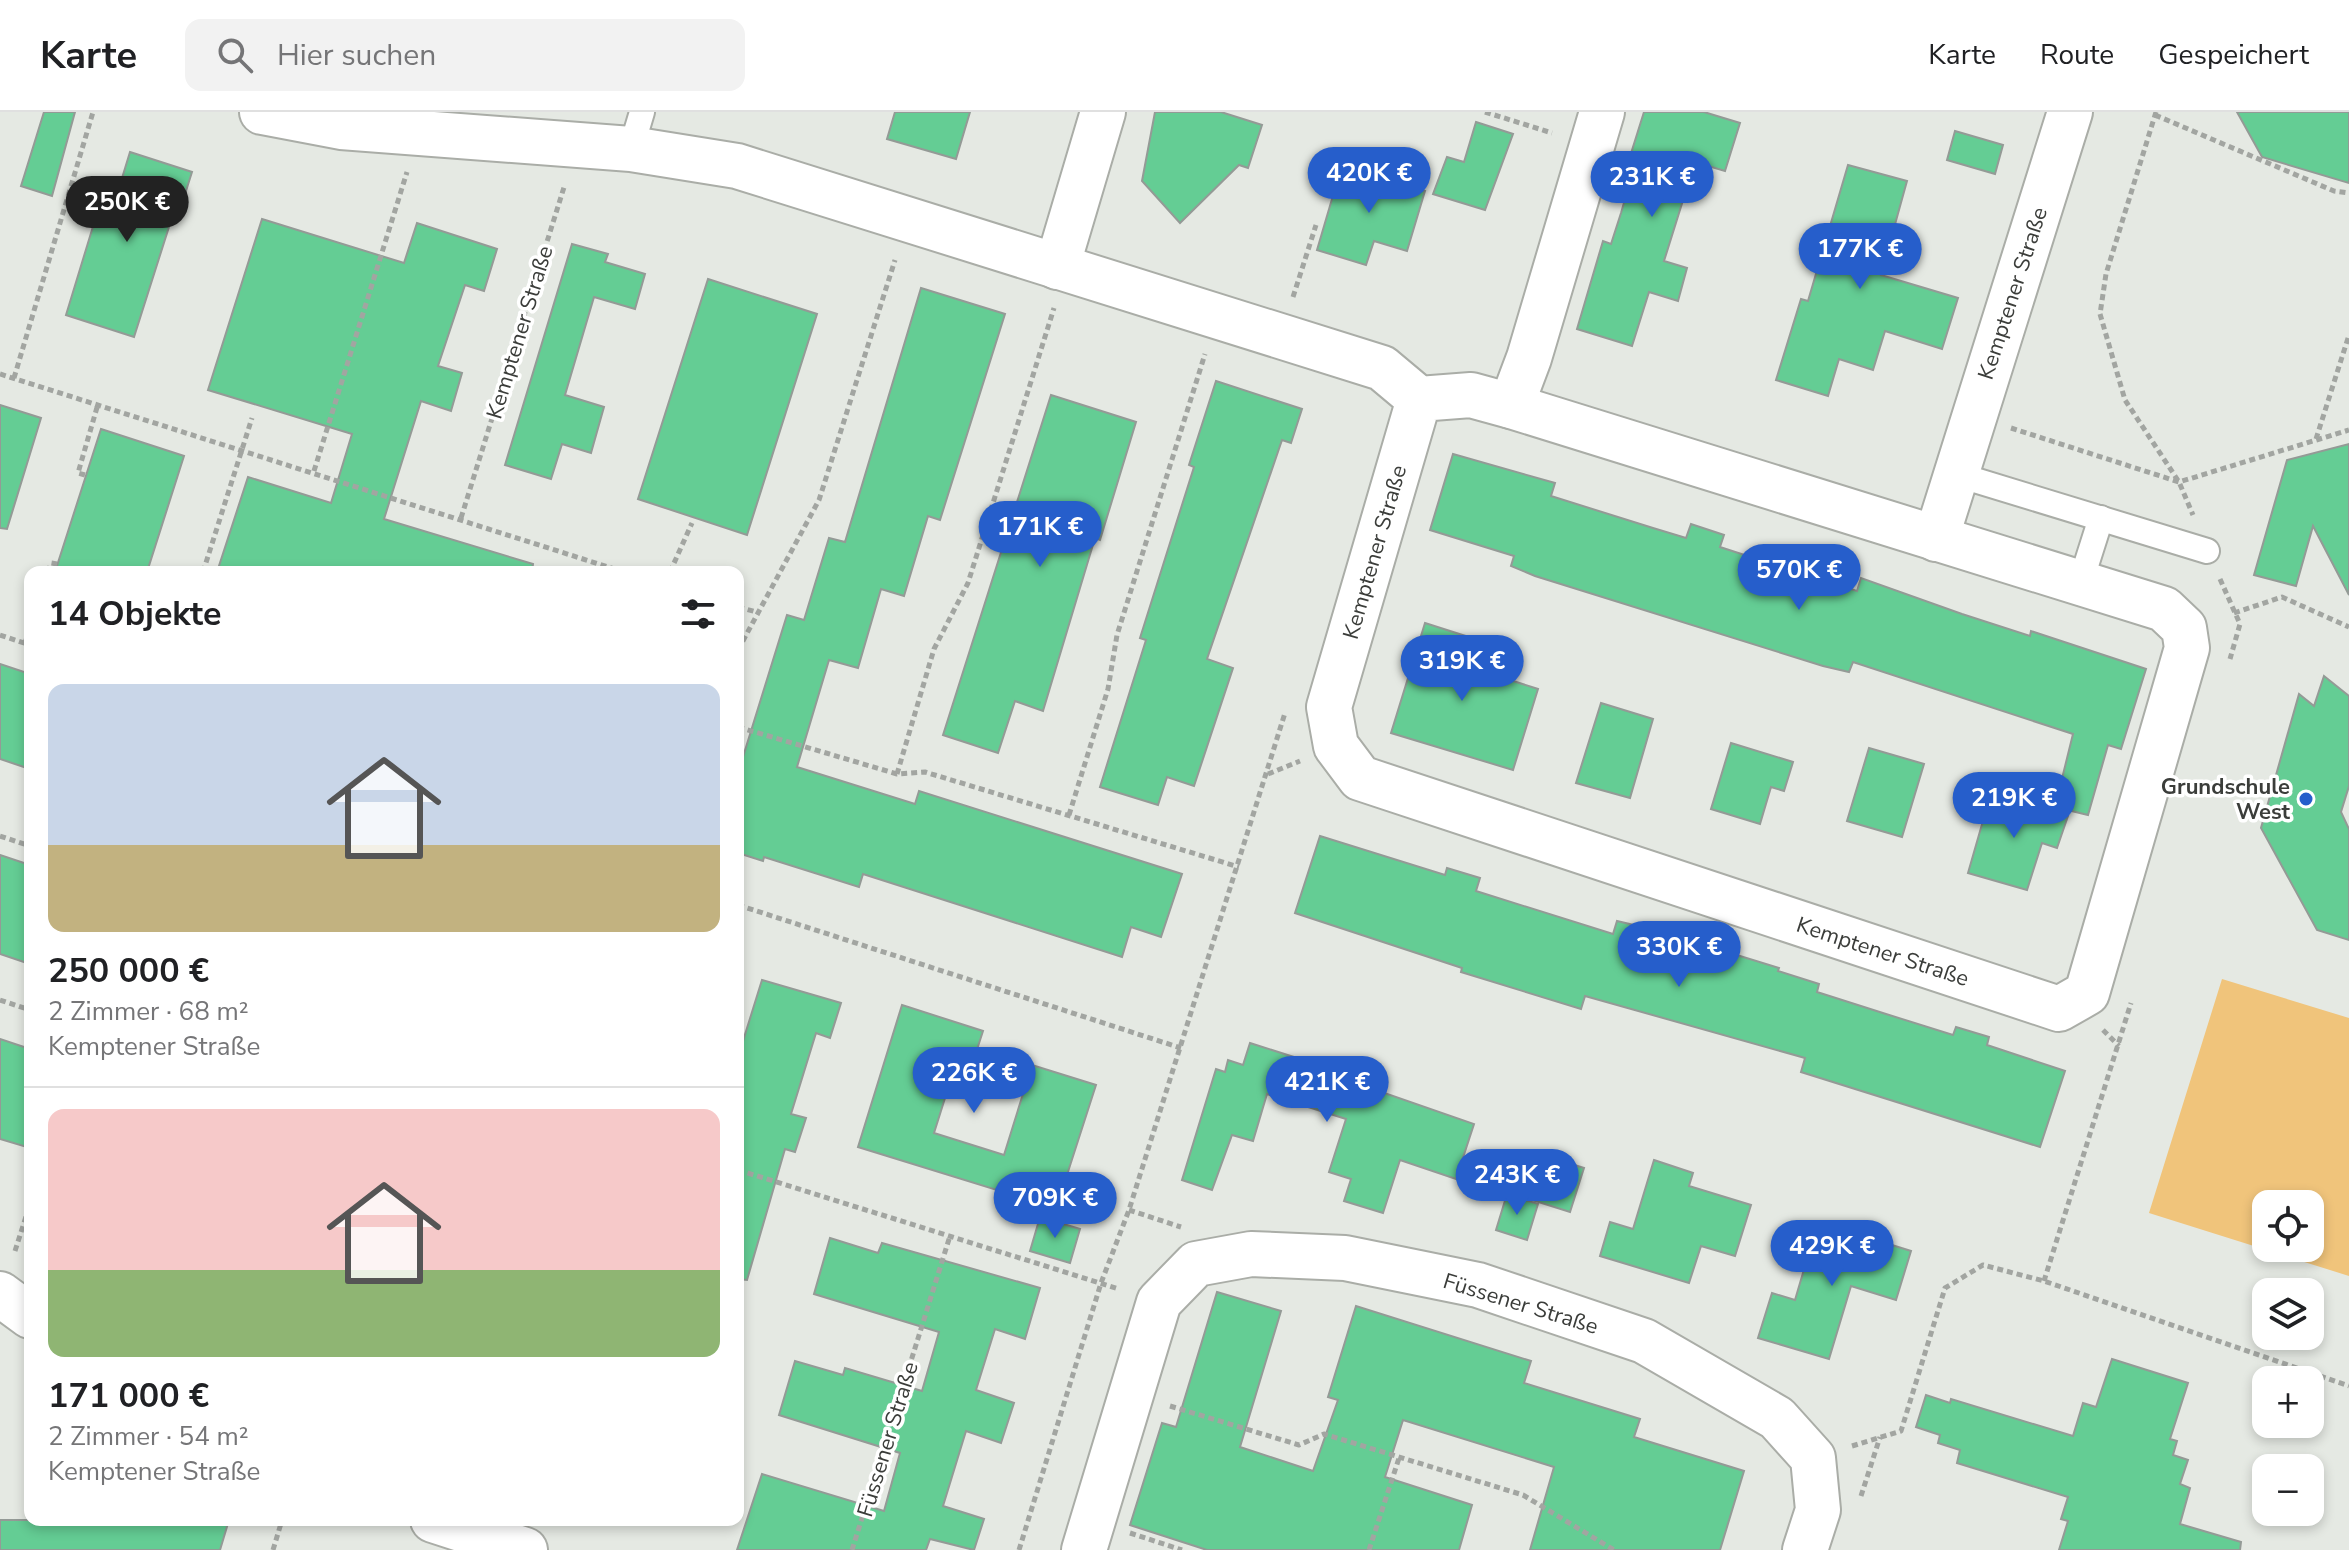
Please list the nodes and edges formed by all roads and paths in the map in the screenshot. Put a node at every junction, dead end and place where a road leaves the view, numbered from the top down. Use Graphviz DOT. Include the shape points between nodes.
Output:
graph roads {
  1 [pos="93,112"];
  2 [pos="262,112"];
  3 [pos="1103,112"];
  4 [pos="1485,112"];
  5 [pos="2070,112"];
  6 [pos="2155,114"];
  7 [pos="1597,129"];
  8 [pos="637,131"];
  9 [pos="412,132"];
  10 [pos="577,145"];
  11 [pos="2349,193"];
  12 [pos="908,217"];
  13 [pos="1316,225"];
  14 [pos="1062,268"];
  15 [pos="1218,315"];
  16 [pos="1280,335"];
  17 [pos="2349,335"];
  18 [pos="0,374"];
  19 [pos="14,378"];
  20 [pos="1419,399"];
  21 [pos="98,404"];
  22 [pos="1511,406"];
  23 [pos="1972,416"];
  24 [pos="252,418"];
  25 [pos="2349,430"];
  26 [pos="2316,440"];
  27 [pos="242,449"];
  28 [pos="314,471"];
  29 [pos="1955,474"];
  30 [pos="85,475"];
  31 [pos="2179,482"];
  32 [pos="461,518"];
  33 [pos="2101,518"];
  34 [pos="692,523"];
  35 [pos="1936,539"];
  36 [pos="2207,551"];
  37 [pos="57,564"];
  38 [pos="50,566"];
  39 [pos="205,566"];
  40 [pos="606,566"];
  41 [pos="673,566"];
  42 [pos="2081,581"];
  43 [pos="744,609"];
  44 [pos="760,613"];
  45 [pos="2234,613"];
  46 [pos="2349,627"];
  47 [pos="0,635"];
  48 [pos="744,640"];
  49 [pos="24,643"];
  50 [pos="744,729"];
  51 [pos="897,774"];
  52 [pos="1069,815"];
  53 [pos="0,836"];
  54 [pos="24,844"];
  55 [pos="1239,867"];
  56 [pos="744,907"];
  57 [pos="0,1000"];
  58 [pos="24,1008"];
  59 [pos="744,1172"];
  60 [pos="24,1223"];
  61 [pos="950,1236"];
  62 [pos="15,1251"];
  63 [pos="1101,1283"];
  64 [pos="0,1294"];
  65 [pos="1159,1302"];
  66 [pos="24,1312"];
  67 [pos="2349,1386"];
  68 [pos="1131,1394"];
  69 [pos="1400,1455"];
  70 [pos="1813,1458"];
  71 [pos="280,1526"];
  72 [pos="451,1526"];
  73 [pos="1088,1536"];
  74 [pos="273,1550"];
  75 [pos="525,1550"];
  76 [pos="852,1550"];
  77 [pos="1019,1550"];
  78 [pos="1182,1550"];
  79 [pos="1369,1550"];
  80 [pos="1614,1550"];
  81 [pos="1805,1550"];
  1 -- 19 [label="path"];
  2 -- 9 [label="street" via="341,127"];
  3 -- 14 [label="street"];
  4 -- 7 [label="path"];
  5 -- 23 [label="street, Kemptener Straße"];
  6 -- 11 [label="path"];
  6 -- 31 [label="path" via="2106,274 2100,314 2125,400"];
  7 -- 22 [label="street"];
  8 -- 10 [label="street"];
  8 -- 12 [label="street"];
  9 -- 10 [label="street"];
  9 -- 28 [label="path" via="407,176"];
  10 -- 32 [label="path, Kemptener Straße"];
  12 -- 14 [label="street"];
  12 -- 44 [label="path" via="819,500"];
  13 -- 16 [label="path"];
  14 -- 15 [label="street"];
  14 -- 51 [label="path" via="968,583 934,649"];
  15 -- 16 [label="street"];
  15 -- 52 [label="path" via="1117,635 1108,689"];
  16 -- 20 [label="street" via="1382,368"];
  17 -- 26 [label="path"];
  18 -- 19 [label="path"];
  19 -- 21 [label="path"];
  20 -- 22 [label="street, Kemptener Straße" via="1471,395"];
  20 -- 42 [label="street, Kemptener Straße" via="1329,707 1336,746 1360,778 2059,1009 2087,993 2187,648 2184,628 2164,609"];
  21 -- 27 [label="path"];
  21 -- 30 [label="path" via="78,473"];
  22 -- 35 [label="street, Kemptener Straße"];
  23 -- 29 [label="street, Kemptener Straße"];
  23 -- 31 [label="path"];
  24 -- 27 [label="path"];
  25 -- 26 [label="path"];
  26 -- 31 [label="path"];
  27 -- 28 [label="path"];
  27 -- 39 [label="path"];
  28 -- 32 [label="path"];
  29 -- 33 [label="lane"];
  29 -- 35 [label="street, Kemptener Straße"];
  32 -- 40 [label="path"];
  33 -- 36 [label="lane"];
  33 -- 42 [label="lane"];
  34 -- 41 [label="path"];
  35 -- 42 [label="street, Kemptener Straße"];
  37 -- 38 [label="path"];
  43 -- 44 [label="path"];
  44 -- 48 [label="path"];
  45 -- 46 [label="path" via="2282,597"];
  47 -- 49 [label="path"];
  50 -- 51 [label="path"];
  51 -- 52 [label="path" via="925,772"];
  52 -- 55 [label="path"];
  53 -- 54 [label="path"];
  56 -- 63 [label="path" via="1181,1048"];
  57 -- 58 [label="path"];
  59 -- 61 [label="path"];
  60 -- 62 [label="path"];
  61 -- 63 [label="path"];
  61 -- 76 [label="path, Füssener Straße"];
  63 -- 65 [label="path"];
  63 -- 77 [label="path"];
  64 -- 66 [label="street"];
  65 -- 68 [label="street, Füssener Straße"];
  65 -- 70 [label="street, Füssener Straße" via="1196,1264 1251,1254 1345,1258 1478,1285 1644,1341 1777,1418"];
  67 -- 70 [label="path" via="1983,1265 1945,1288 1901,1431"];
  68 -- 69 [label="path" via="1299,1445 1324,1434"];
  68 -- 73 [label="street, Füssener Straße"];
  69 -- 79 [label="path"];
  69 -- 80 [label="path" via="1523,1495"];
  70 -- 81 [label="street" via="1818,1510"];
  71 -- 74 [label="path"];
  72 -- 75 [label="street"];
  73 -- 78 [label="path"];
}
